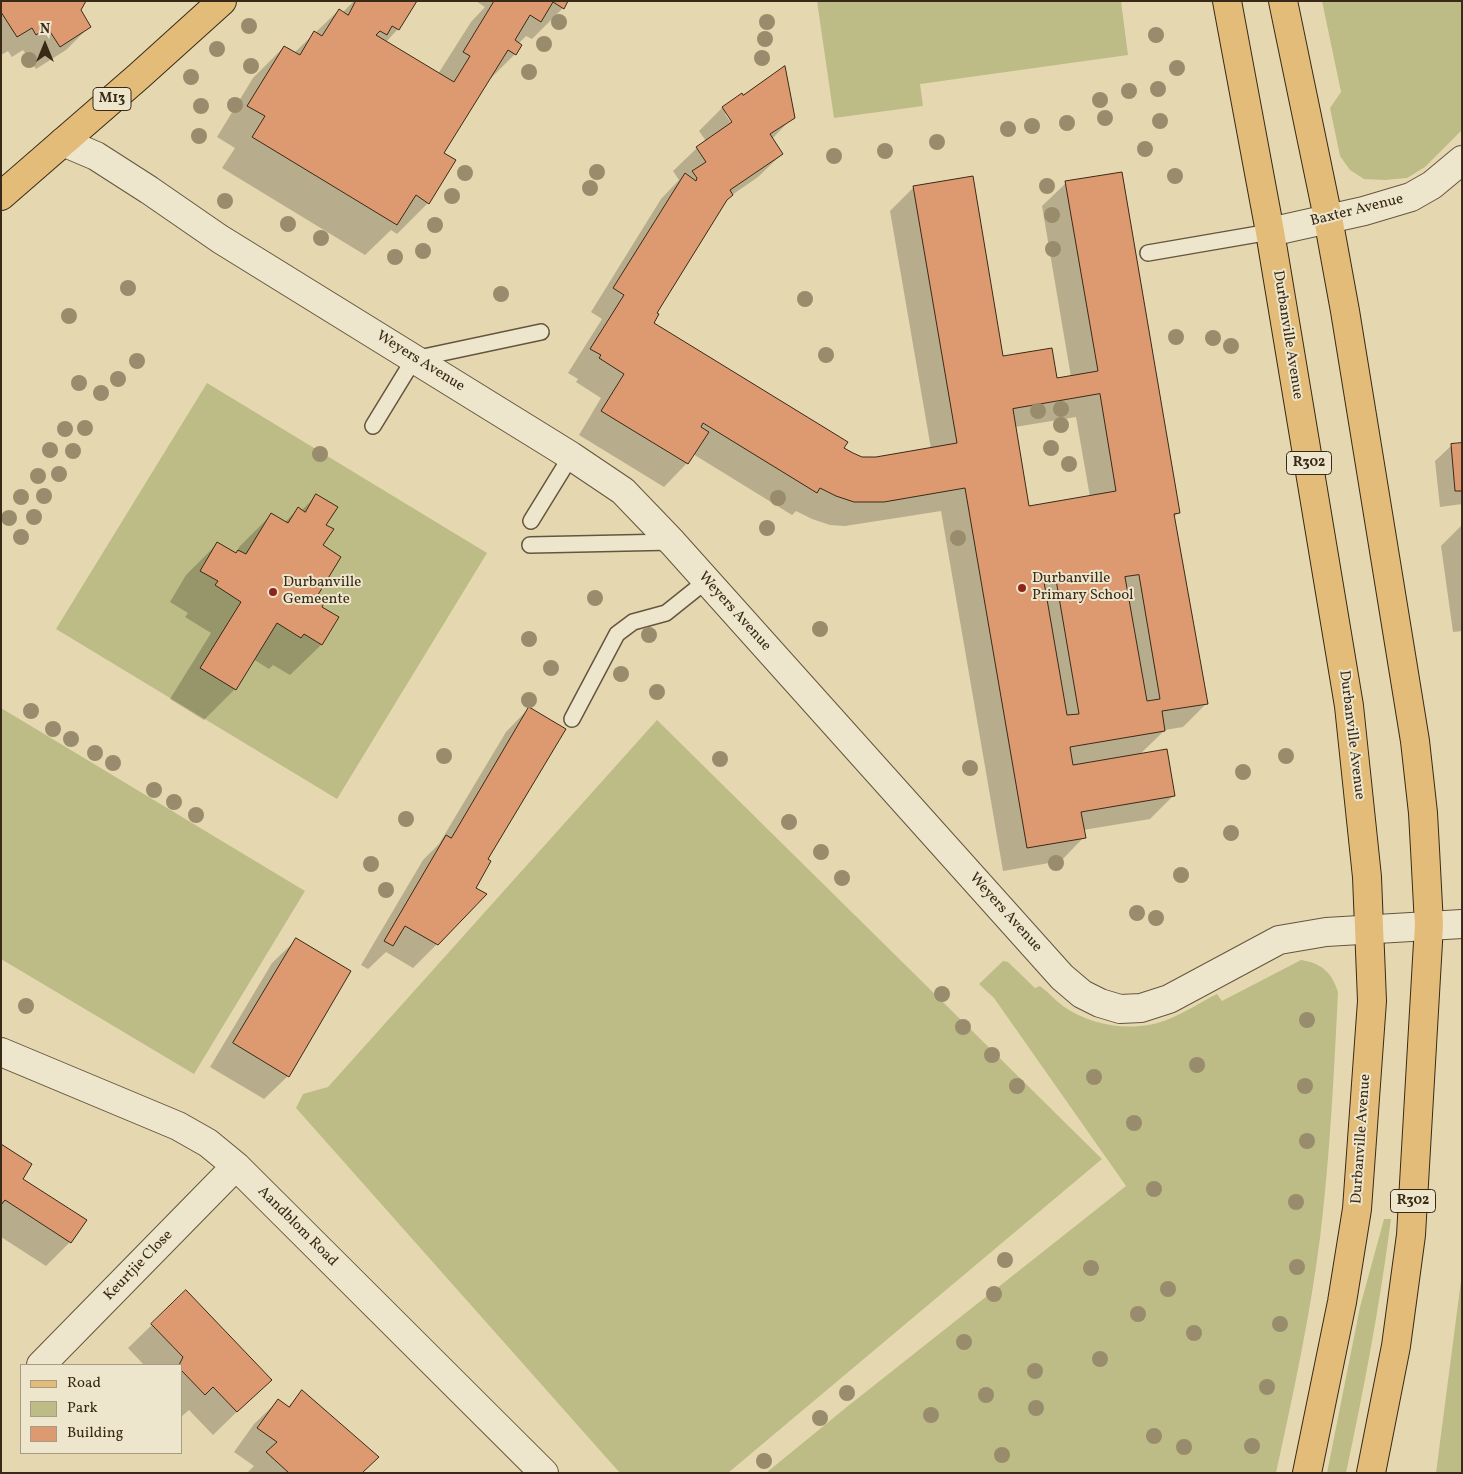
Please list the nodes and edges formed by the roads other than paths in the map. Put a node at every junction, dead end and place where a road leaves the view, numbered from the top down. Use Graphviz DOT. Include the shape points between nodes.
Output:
graph roads {
  1 [pos="222,1"];
  2 [pos="1227,1"];
  3 [pos="1283,1"];
  4 [pos="63,142"];
  5 [pos="1462,160"];
  6 [pos="1,196"];
  7 [pos="1328,218"];
  8 [pos="1270,232"];
  9 [pos="1148,252"];
  10 [pos="542,332"];
  11 [pos="414,359"];
  12 [pos="373,426"];
  13 [pos="571,456"];
  14 [pos="531,521"];
  15 [pos="672,542"];
  16 [pos="530,545"];
  17 [pos="706,581"];
  18 [pos="572,719"];
  19 [pos="1462,924"];
  20 [pos="1429,925"];
  21 [pos="1370,929"];
  22 [pos="1,1052"];
  23 [pos="236,1166"];
  24 [pos="42,1364"];
  25 [pos="544,1473"];
  26 [pos="1307,1473"];
  27 [pos="1371,1473"];
  1 -- 4 [label="main road, M13"];
  2 -- 8 [label="main road, Durbanville Avenue / R302"];
  3 -- 7 [label="main road, R302"];
  4 -- 6 [label="main road, M13"];
  4 -- 11 [label="street, Weyers Avenue" via="96,156 220,239"];
  5 -- 7 [label="street, Baxter Avenue" via="1432,185 1411,197"];
  7 -- 8 [label="street, Baxter Avenue"];
  7 -- 20 [label="main road, R302" via="1415,741 1423,813"];
  8 -- 9 [label="lane"];
  8 -- 21 [label="main road, Durbanville Avenue / R302" via="1349,706"];
  10 -- 11 [label="lane"];
  11 -- 12 [label="lane"];
  11 -- 13 [label="street, Weyers Avenue"];
  13 -- 14 [label="lane"];
  13 -- 15 [label="street, Weyers Avenue" via="623,491"];
  15 -- 16 [label="lane"];
  15 -- 17 [label="street, Weyers Avenue"];
  17 -- 18 [label="lane" via="666,613 633,622 617,634"];
  17 -- 21 [label="street, Weyers Avenue" via="1062,977 1082,994 1120,1009 1141,1008 1169,999 1280,940 1316,933"];
  19 -- 20 [label="street, Weyers Avenue"];
  20 -- 21 [label="street, Weyers Avenue"];
  20 -- 27 [label="main road, R302" via="1411,1235 1396,1346"];
  21 -- 26 [label="main road, Durbanville Avenue / R302" via="1372,1001 1357,1209 1342,1302"];
  22 -- 23 [label="street, Aandblom Road" via="178,1126 208,1143"];
  23 -- 24 [label="street, Keurtjie Close"];
  23 -- 25 [label="street, Aandblom Road"];
}
